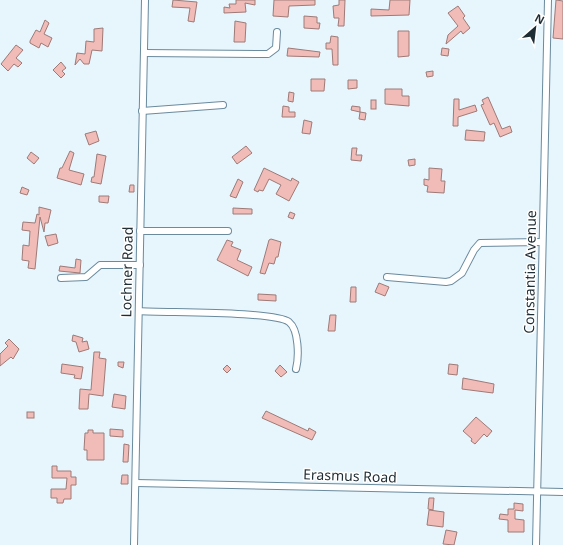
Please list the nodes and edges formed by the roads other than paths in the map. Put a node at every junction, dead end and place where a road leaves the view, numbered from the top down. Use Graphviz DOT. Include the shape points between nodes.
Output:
graph roads {
  1 [pos="145,0"];
  2 [pos="548,0"];
  3 [pos="277,32"];
  4 [pos="144,54"];
  5 [pos="223,105"];
  6 [pos="142,111"];
  7 [pos="140,231"];
  8 [pos="228,231"];
  9 [pos="542,242"];
  10 [pos="140,265"];
  11 [pos="387,277"];
  12 [pos="61,278"];
  13 [pos="139,311"];
  14 [pos="296,369"];
  15 [pos="136,483"];
  16 [pos="537,492"];
  17 [pos="563,492"];
  18 [pos="134,545"];
  19 [pos="536,545"];
  1 -- 4 [label="street, Lochner Road"];
  2 -- 9 [label="street, Constantia Avenue"];
  3 -- 4 [label="street" via="276,48 268,54"];
  4 -- 6 [label="street, Lochner Road"];
  5 -- 6 [label="street"];
  6 -- 7 [label="street, Lochner Road"];
  7 -- 8 [label="street"];
  7 -- 10 [label="street, Lochner Road"];
  9 -- 11 [label="street" via="480,243 462,273 448,282"];
  9 -- 16 [label="street, Constantia Avenue"];
  10 -- 12 [label="street" via="100,265 86,277"];
  10 -- 13 [label="street, Lochner Road"];
  13 -- 14 [label="street" via="282,318 293,327 299,352"];
  13 -- 15 [label="street, Lochner Road"];
  15 -- 16 [label="street, Erasmus Road"];
  15 -- 18 [label="street, Lochner Road"];
  16 -- 17 [label="street, Erasmus Road"];
  16 -- 19 [label="street, Constantia Avenue"];
}
